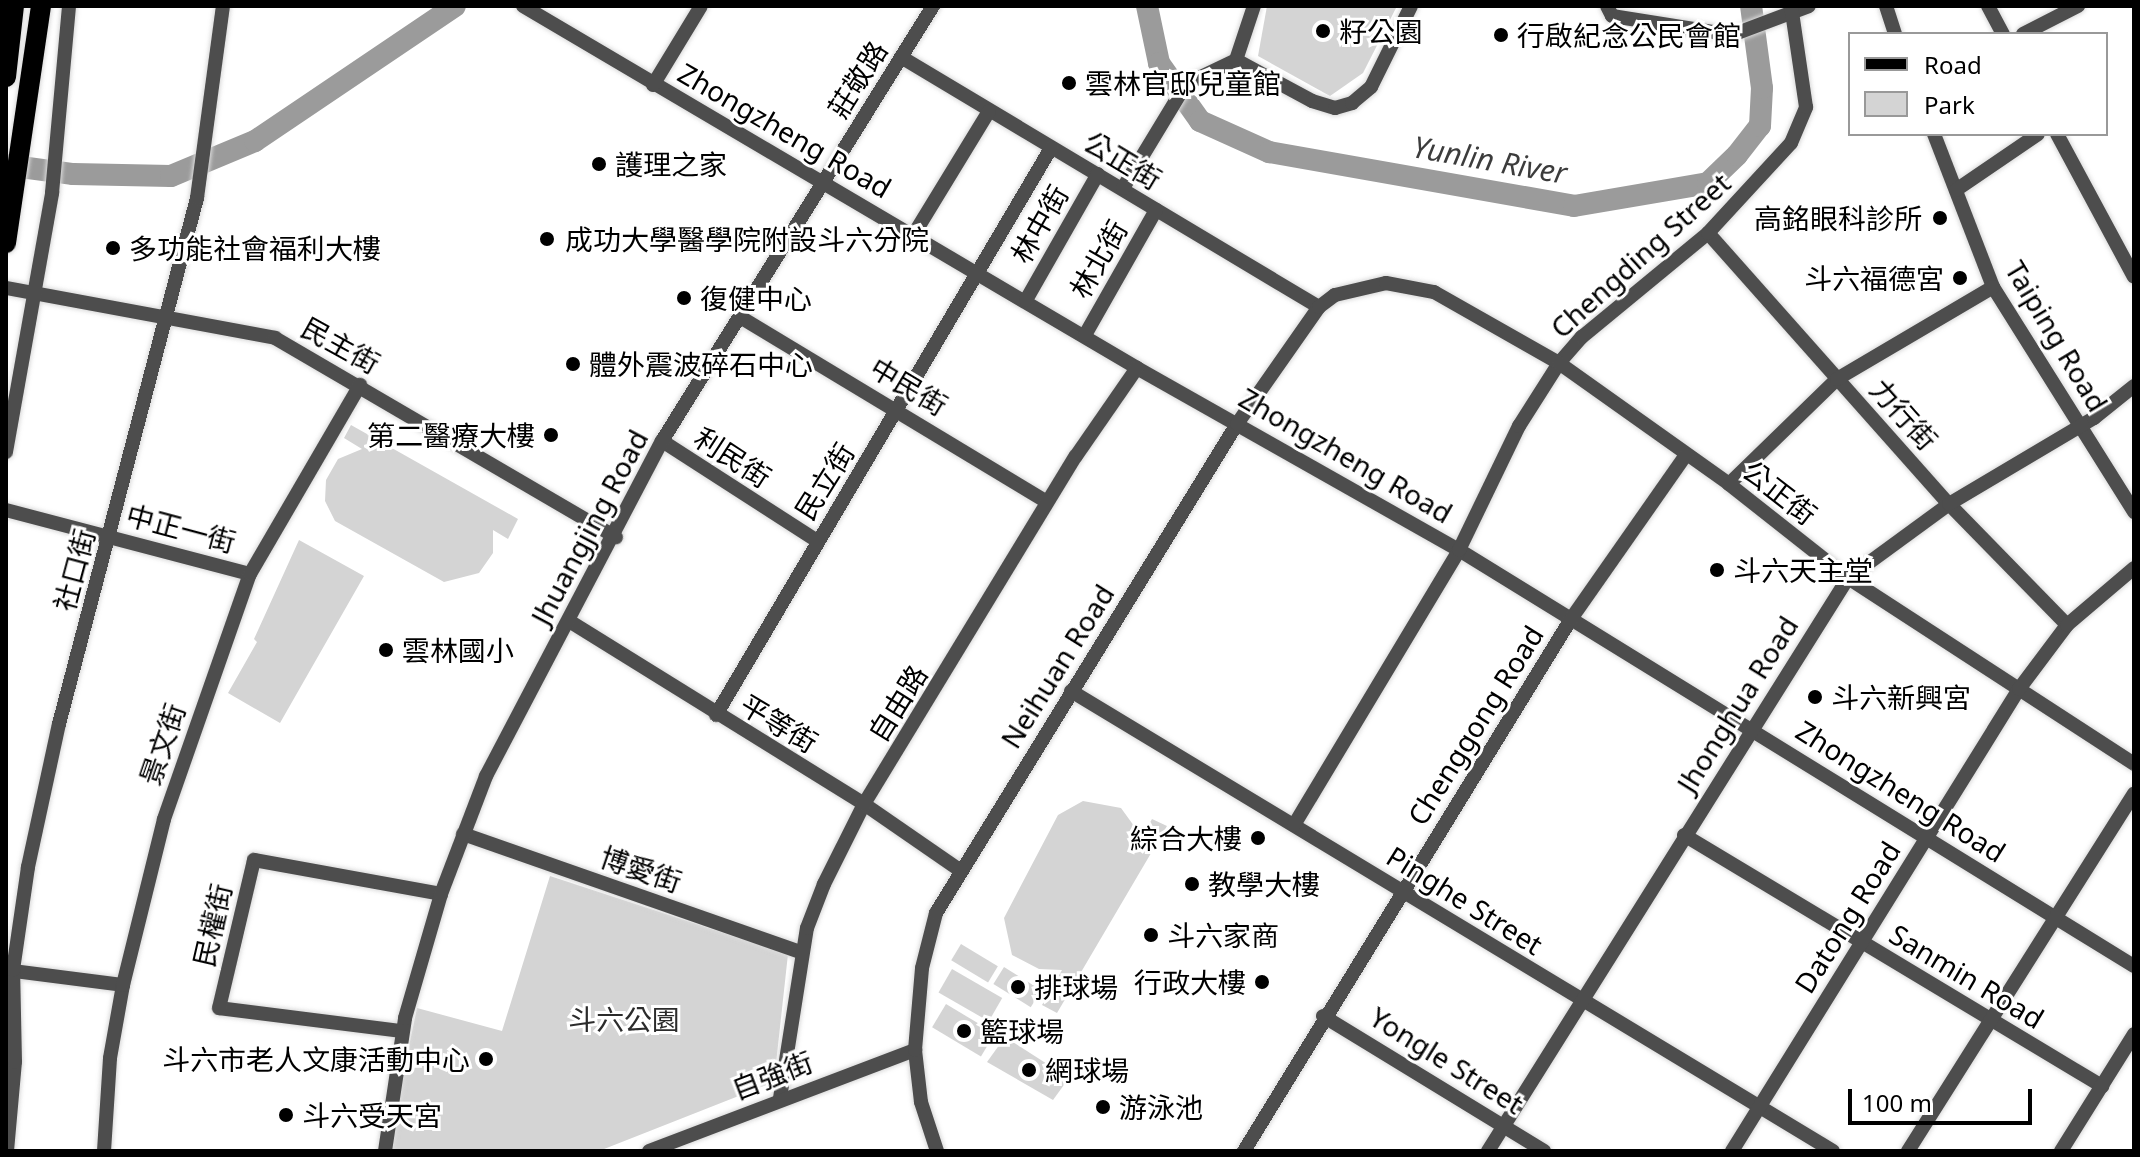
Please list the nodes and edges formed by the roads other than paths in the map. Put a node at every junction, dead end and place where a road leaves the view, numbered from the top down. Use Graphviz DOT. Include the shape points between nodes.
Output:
graph roads {
  1 [pos="14,6"];
  2 [pos="41,6"];
  3 [pos="69,6"];
  4 [pos="223,6"];
  5 [pos="523,6"];
  6 [pos="701,6"];
  7 [pos="933,6"];
  8 [pos="1254,6"];
  9 [pos="1411,6"];
  10 [pos="1607,6"];
  11 [pos="1809,6"];
  12 [pos="1886,6"];
  13 [pos="1988,6"];
  14 [pos="2078,6"];
  15 [pos="1791,11"];
  16 [pos="1894,32"];
  17 [pos="2002,32"];
  18 [pos="2027,32"];
  19 [pos="901,57"];
  20 [pos="1236,60"];
  21 [pos="6,77"];
  22 [pos="653,85"];
  23 [pos="989,111"];
  24 [pos="1935,136"];
  25 [pos="2035,136"];
  26 [pos="2058,136"];
  27 [pos="1051,148"];
  28 [pos="1098,174"];
  29 [pos="824,180"];
  30 [pos="1123,188"];
  31 [pos="1956,190"];
  32 [pos="1156,210"];
  33 [pos="1708,233"];
  34 [pos="914,234"];
  35 [pos="6,243"];
  36 [pos="976,274"];
  37 [pos="2134,277"];
  38 [pos="1386,283"];
  39 [pos="1993,287"];
  40 [pos="6,288"];
  41 [pos="35,292"];
  42 [pos="1026,300"];
  43 [pos="1319,307"];
  44 [pos="169,317"];
  45 [pos="742,318"];
  46 [pos="1085,335"];
  47 [pos="1559,363"];
  48 [pos="1137,368"];
  49 [pos="1837,379"];
  50 [pos="360,385"];
  51 [pos="2134,386"];
  52 [pos="898,409"];
  53 [pos="1237,424"];
  54 [pos="2081,426"];
  55 [pos="662,441"];
  56 [pos="6,452"];
  57 [pos="1686,455"];
  58 [pos="1729,484"];
  59 [pos="1047,502"];
  60 [pos="1949,504"];
  61 [pos="6,510"];
  62 [pos="2134,512"];
  63 [pos="110,536"];
  64 [pos="616,537"];
  65 [pos="817,541"];
  66 [pos="1459,550"];
  67 [pos="2134,568"];
  68 [pos="250,574"];
  69 [pos="1848,578"];
  70 [pos="1571,619"];
  71 [pos="569,621"];
  72 [pos="2067,625"];
  73 [pos="2019,689"];
  74 [pos="1071,691"];
  75 [pos="716,715"];
  76 [pos="1751,728"];
  77 [pos="2134,764"];
  78 [pos="2134,793"];
  79 [pos="864,804"];
  80 [pos="1294,825"];
  81 [pos="463,834"];
  82 [pos="1684,835"];
  83 [pos="1927,838"];
  84 [pos="961,871"];
  85 [pos="1402,890"];
  86 [pos="441,894"];
  87 [pos="2052,916"];
  88 [pos="1861,943"];
  89 [pos="802,953"];
  90 [pos="2134,966"];
  91 [pos="10,970"];
  92 [pos="123,985"];
  93 [pos="1583,1001"];
  94 [pos="1323,1016"];
  95 [pos="1988,1020"];
  96 [pos="401,1031"];
  97 [pos="2134,1034"];
  98 [pos="915,1050"];
  99 [pos="2102,1086"];
  100 [pos="780,1098"];
  101 [pos="1759,1107"];
  102 [pos="1504,1125"];
  103 [pos="679,1146"];
  104 [pos="7,1151"];
  105 [pos="104,1151"];
  106 [pos="385,1151"];
  107 [pos="649,1151"];
  108 [pos="937,1151"];
  109 [pos="1246,1151"];
  110 [pos="1488,1151"];
  111 [pos="1544,1151"];
  112 [pos="1732,1151"];
  113 [pos="1833,1151"];
  114 [pos="1908,1151"];
  115 [pos="2061,1151"];
  1 -- 21 [label="main road"];
  2 -- 35 [label="main road"];
  3 -- 41 [label="street" via="59,140"];
  4 -- 44 [label="street, 社口街" via="197,198"];
  5 -- 22 [label="street, Zhongzheng Road"];
  6 -- 22 [label="street"];
  7 -- 19 [label="street, 莊敬路"];
  8 -- 20 [label="street"];
  9 -- 20 [label="street" via="1371,87 1352,103 1335,108 1312,101"];
  10 -- 15 [label="street" via="1612,16 1732,35"];
  11 -- 15 [label="street"];
  12 -- 16 [label="street"];
  13 -- 17 [label="street"];
  14 -- 18 [label="street"];
  15 -- 33 [label="street, Chengding Street" via="1806,107 1799,130 1779,162"];
  19 -- 23 [label="street, 公正街"];
  19 -- 29 [label="street, 莊敬路"];
  20 -- 30 [label="street" via="1186,84"];
  22 -- 29 [label="street, Zhongzheng Road"];
  23 -- 27 [label="street, 公正街"];
  23 -- 34 [label="street"];
  24 -- 31 [label="street, Taiping Road"];
  25 -- 31 [label="street"];
  26 -- 37 [label="street"];
  27 -- 28 [label="street, 公正街"];
  27 -- 36 [label="street, 民立街"];
  28 -- 30 [label="street, 公正街"];
  28 -- 42 [label="street, 林中街"];
  29 -- 34 [label="street, Zhongzheng Road"];
  29 -- 45 [label="street, Jhuangjing Road"];
  30 -- 32 [label="street, 公正街"];
  31 -- 39 [label="street, Taiping Road"];
  32 -- 43 [label="street, 公正街"];
  32 -- 46 [label="street, 林北街"];
  33 -- 47 [label="street, Chengding Street" via="1582,337"];
  33 -- 49 [label="street, 力行街"];
  34 -- 36 [label="street, Zhongzheng Road"];
  36 -- 42 [label="street, Zhongzheng Road"];
  36 -- 52 [label="street, 民立街"];
  38 -- 43 [label="street, Neihuan Road" via="1335,295"];
  38 -- 47 [label="street, 公正街" via="1434,292"];
  39 -- 49 [label="street"];
  39 -- 54 [label="street, Taiping Road"];
  40 -- 41 [label="street, 民主街"];
  41 -- 44 [label="street, 民主街"];
  41 -- 56 [label="street"];
  42 -- 46 [label="street, Zhongzheng Road"];
  43 -- 53 [label="street, Neihuan Road"];
  44 -- 50 [label="street, 民主街" via="275,338"];
  44 -- 63 [label="street, 社口街"];
  45 -- 52 [label="street, 中民街"];
  45 -- 55 [label="street, Jhuangjing Road"];
  46 -- 48 [label="street, Zhongzheng Road"];
  47 -- 57 [label="street, 公正街"];
  47 -- 66 [label="street, Chengding Street" via="1519,426"];
  48 -- 53 [label="street, Zhongzheng Road"];
  48 -- 59 [label="street, 自由路"];
  49 -- 58 [label="street"];
  49 -- 60 [label="street, 力行街"];
  50 -- 64 [label="street, 民主街"];
  50 -- 68 [label="street, 景文街"];
  51 -- 54 [label="street, Jhonghua Road"];
  52 -- 59 [label="street, 中民街"];
  52 -- 65 [label="street, 民立街"];
  53 -- 66 [label="street, Zhongzheng Road"];
  53 -- 74 [label="street, Neihuan Road"];
  54 -- 60 [label="street, Jhonghua Road"];
  54 -- 62 [label="street, Taiping Road"];
  55 -- 64 [label="street, Jhuangjing Road"];
  55 -- 65 [label="street, 利民街"];
  57 -- 58 [label="street, 公正街"];
  57 -- 70 [label="street, Chenggong Road"];
  58 -- 69 [label="street, 公正街"];
  59 -- 79 [label="street, 自由路"];
  60 -- 69 [label="street, Jhonghua Road"];
  60 -- 72 [label="street, 力行街"];
  61 -- 63 [label="street, 中正一街"];
  63 -- 68 [label="street, 中正一街"];
  63 -- 91 [label="street, 社口街" via="59,724"];
  64 -- 71 [label="street, Jhuangjing Road"];
  65 -- 75 [label="street, 民立街"];
  66 -- 70 [label="street, Zhongzheng Road"];
  66 -- 80 [label="street, Chengding Street"];
  67 -- 72 [label="street, Datong Road"];
  68 -- 92 [label="street, 景文街" via="164,819"];
  69 -- 73 [label="street, 公正街"];
  69 -- 76 [label="street, Jhonghua Road"];
  70 -- 76 [label="street, Zhongzheng Road"];
  70 -- 85 [label="street, Chenggong Road"];
  71 -- 75 [label="street, 平等街"];
  71 -- 81 [label="street, Jhuangjing Road" via="486,776"];
  72 -- 73 [label="street, Datong Road"];
  73 -- 77 [label="street, 公正街"];
  73 -- 83 [label="street, Datong Road"];
  74 -- 80 [label="street, Pinghe Street"];
  74 -- 84 [label="street, Neihuan Road"];
  75 -- 79 [label="street, 平等街"];
  76 -- 82 [label="street, Jhonghua Road"];
  76 -- 83 [label="street, Zhongzheng Road"];
  78 -- 87 [label="street"];
  79 -- 84 [label="street, 平等街"];
  79 -- 89 [label="street, 自由路" via="824,884"];
  80 -- 85 [label="street, Pinghe Street"];
  81 -- 86 [label="street, Jhuangjing Road"];
  81 -- 89 [label="street, 博愛街"];
  82 -- 88 [label="street, Sanmin Road"];
  82 -- 93 [label="street, Jhonghua Road"];
  83 -- 87 [label="street, Zhongzheng Road"];
  83 -- 88 [label="street, Datong Road"];
  84 -- 98 [label="street, Neihuan Road" via="936,913 922,968"];
  85 -- 93 [label="street, Pinghe Street"];
  85 -- 94 [label="street, Chenggong Road"];
  86 -- 96 [label="street, Jhuangjing Road"];
  86 -- 96 [label="street, 民權街" via="254,860 219,1008"];
  87 -- 90 [label="street, Zhongzheng Road"];
  87 -- 95 [label="street"];
  88 -- 95 [label="street, Sanmin Road"];
  88 -- 101 [label="street, Datong Road"];
  89 -- 100 [label="street, 自由路"];
  91 -- 92 [label="street"];
  91 -- 104 [label="street, 社口街" via="15,1062"];
  92 -- 105 [label="street, 景文街" via="110,1058"];
  93 -- 101 [label="street, Pinghe Street"];
  93 -- 102 [label="street, Jhonghua Road"];
  94 -- 102 [label="street, Yongle Street"];
  94 -- 109 [label="street, Chenggong Road"];
  95 -- 99 [label="street, Sanmin Road"];
  95 -- 114 [label="street"];
  96 -- 106 [label="street, Jhuangjing Road"];
  97 -- 99 [label="street"];
  98 -- 100 [label="street, 自強街"];
  98 -- 108 [label="street, Neihuan Road" via="921,1102"];
  99 -- 115 [label="street"];
  100 -- 103 [label="street, 自強街"];
  101 -- 112 [label="street, Datong Road"];
  101 -- 113 [label="street, Pinghe Street"];
  102 -- 110 [label="street, Jhonghua Road"];
  102 -- 111 [label="street, Yongle Street"];
  103 -- 107 [label="street, 自強街"];
}
